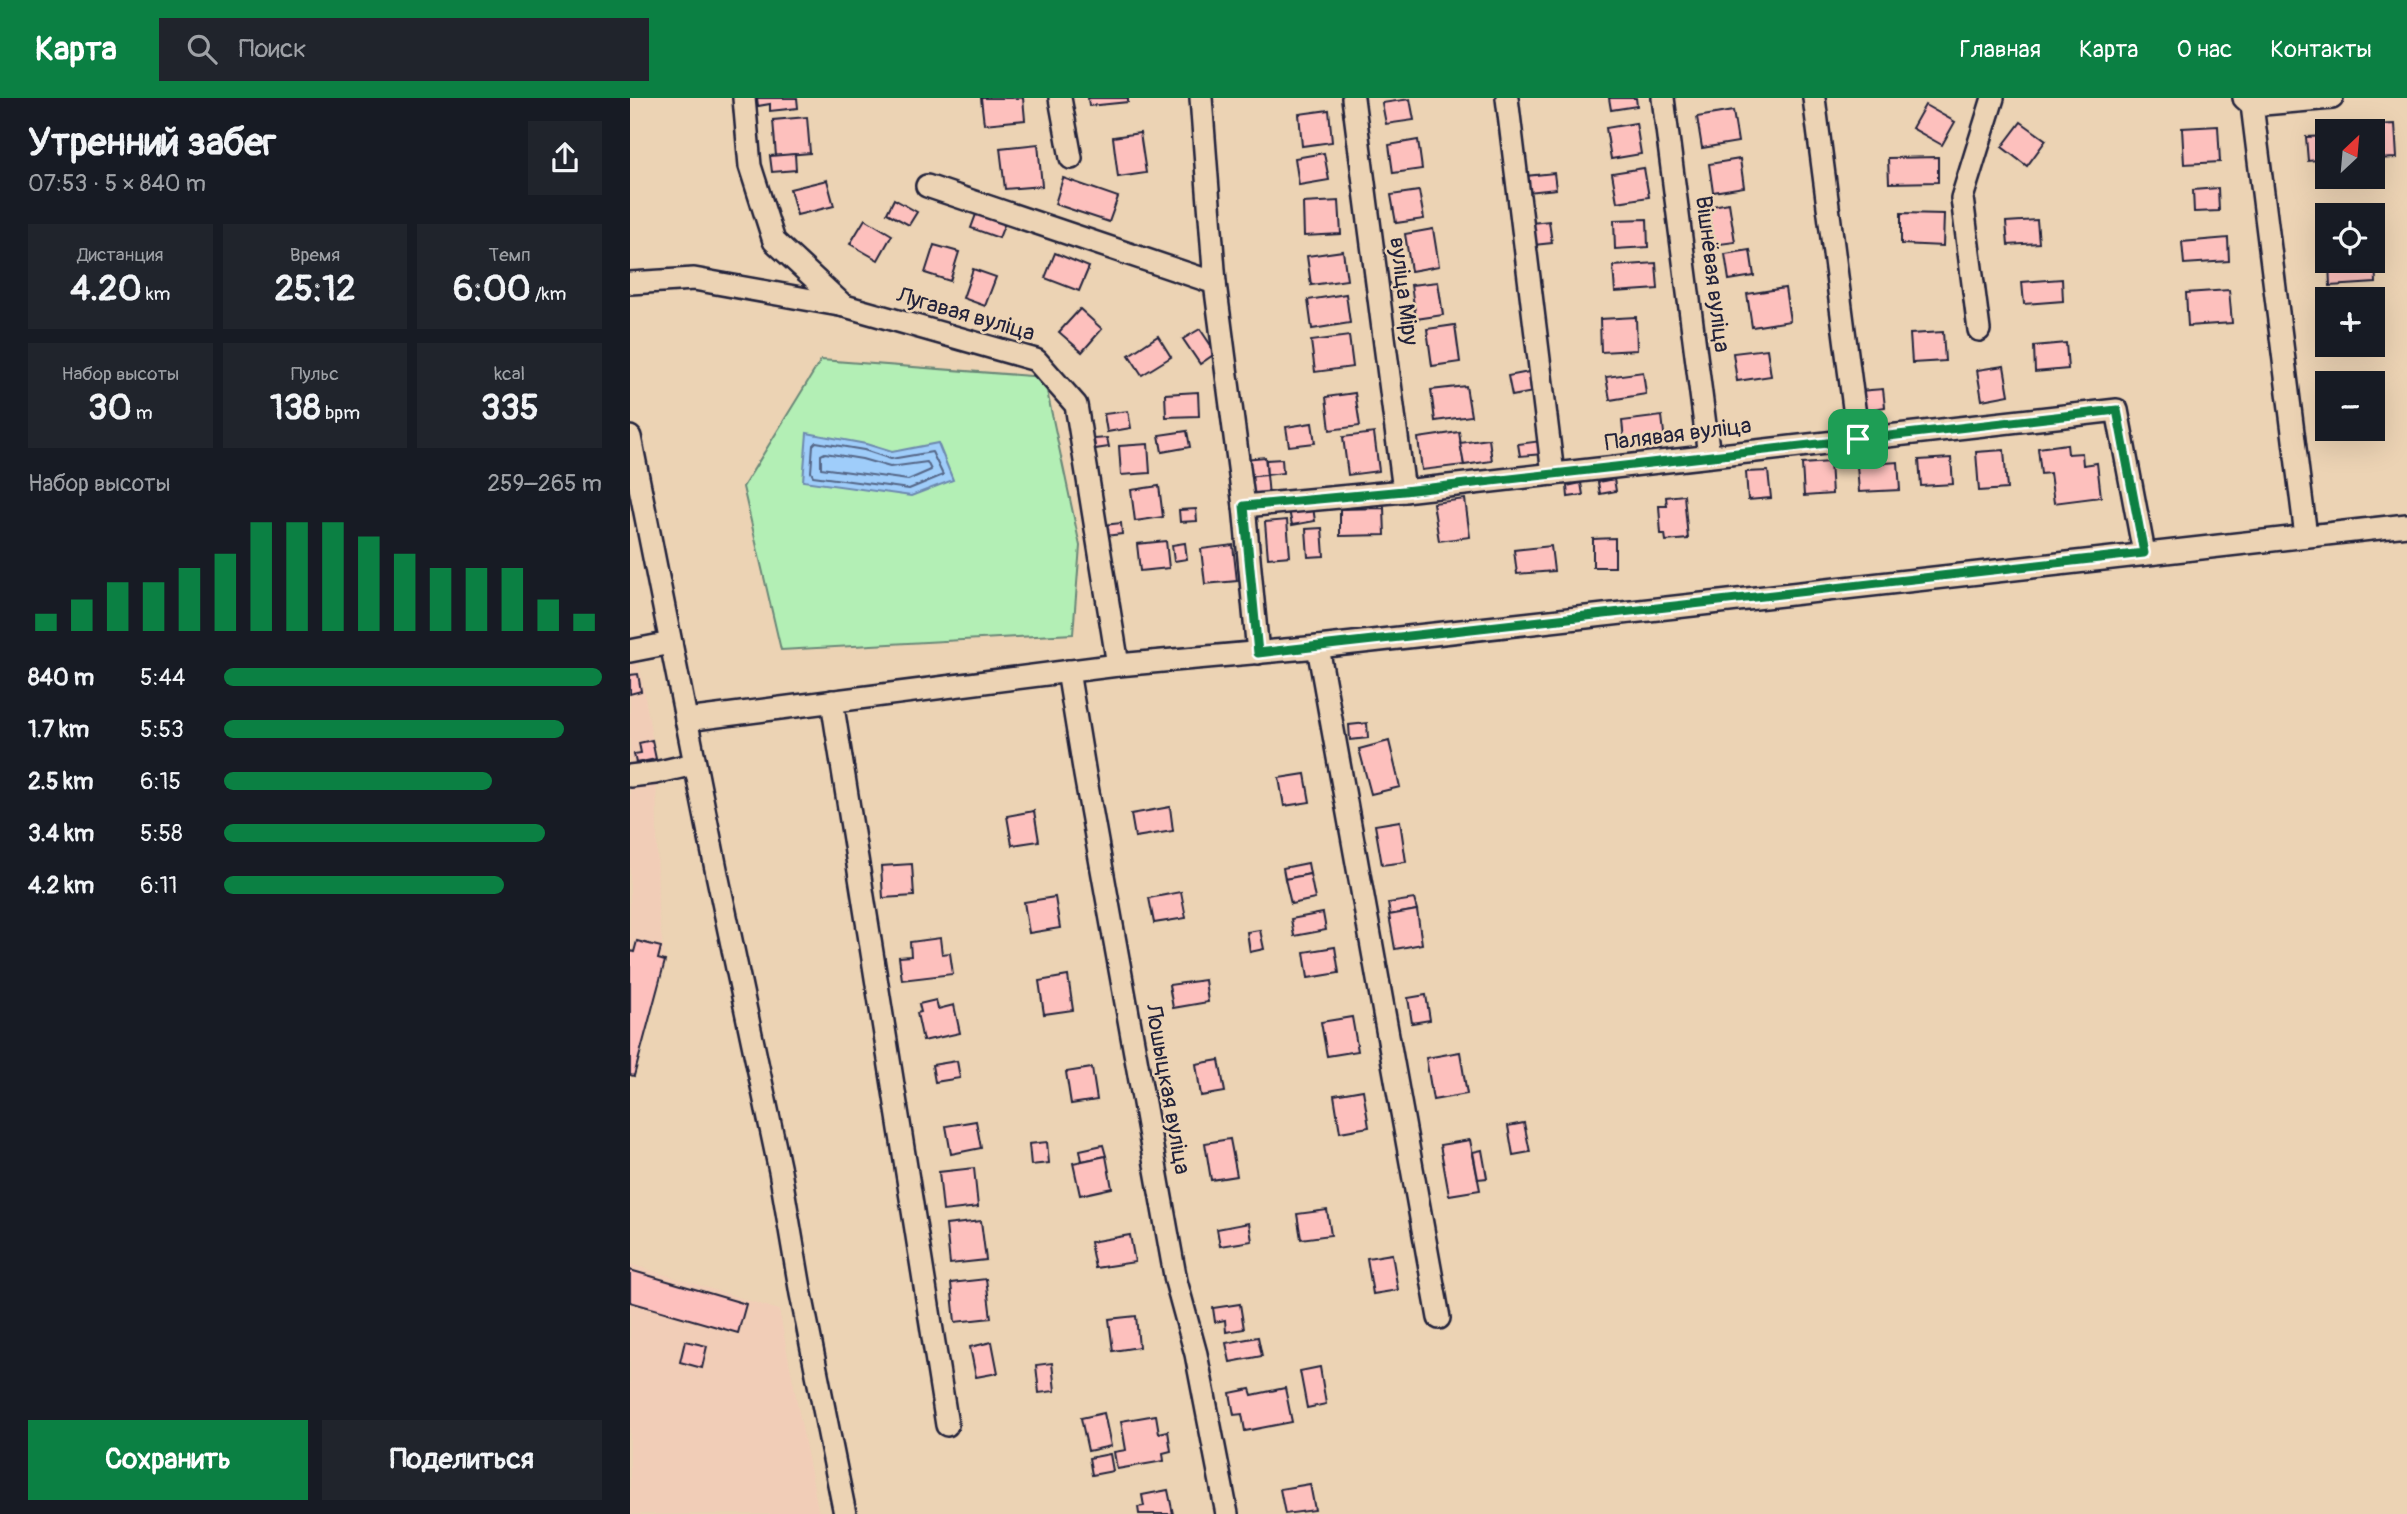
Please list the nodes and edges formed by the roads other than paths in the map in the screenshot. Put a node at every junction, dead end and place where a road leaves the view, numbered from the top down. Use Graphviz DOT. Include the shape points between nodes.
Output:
graph roads {
  1 [pos="744,98"];
  2 [pos="1060,98"];
  3 [pos="1201,98"];
  4 [pos="1353,98"];
  5 [pos="1507,98"];
  6 [pos="1663,98"];
  7 [pos="1814,98"];
  8 [pos="1993,98"];
  9 [pos="2332,98"];
  10 [pos="2248,102"];
  11 [pos="1070,158"];
  12 [pos="927,186"];
  13 [pos="630,283"];
  14 [pos="1214,283"];
  15 [pos="845,306"];
  16 [pos="1979,330"];
  17 [pos="630,437"];
  18 [pos="1858,439"];
  19 [pos="1709,456"];
  20 [pos="1553,474"];
  21 [pos="1404,491"];
  22 [pos="1244,506"];
  23 [pos="2407,525"];
  24 [pos="2306,536"];
  25 [pos="2144,553"];
  26 [pos="671,643"];
  27 [pos="1318,647"];
  28 [pos="630,651"];
  29 [pos="1258,653"];
  30 [pos="1118,665"];
  31 [pos="1068,671"];
  32 [pos="832,701"];
  33 [pos="686,720"];
  34 [pos="694,764"];
  35 [pos="630,776"];
  36 [pos="1439,1318"];
  37 [pos="947,1425"];
  38 [pos="845,1514"];
  39 [pos="1227,1514"];
  1 -- 15 [label="street, Лугавая вуліца" via="750,166 774,241"];
  2 -- 11 [label="street"];
  3 -- 14 [label="street"];
  4 -- 21 [label="street, вуліца Міру"];
  5 -- 20 [label="street"];
  6 -- 19 [label="street, Вішнёвая вуліца"];
  7 -- 18 [label="street"];
  8 -- 16 [label="street" via="1962,198"];
  9 -- 10 [label="street"];
  10 -- 24 [label="street"];
  12 -- 14 [label="street"];
  13 -- 15 [label="street" via="694,279"];
  14 -- 22 [label="street"];
  15 -- 30 [label="street, Лугавая вуліца" via="1036,360 1076,405"];
  17 -- 26 [label="street"];
  18 -- 19 [label="street, Палявая вуліца"];
  18 -- 25 [label="street, Палявая вуліца" via="2117,410"];
  19 -- 20 [label="street, Палявая вуліца"];
  20 -- 21 [label="street, Палявая вуліца"];
  21 -- 22 [label="street, Палявая вуліца"];
  22 -- 29 [label="street"];
  23 -- 24 [label="street"];
  24 -- 25 [label="street"];
  25 -- 27 [label="street"];
  26 -- 28 [label="street"];
  26 -- 33 [label="street"];
  27 -- 29 [label="street"];
  27 -- 36 [label="street"];
  29 -- 30 [label="street"];
  30 -- 31 [label="street"];
  31 -- 32 [label="street"];
  31 -- 39 [label="street, Лошыцкая вуліца" via="1176,1281 1196,1354"];
  32 -- 33 [label="street"];
  32 -- 37 [label="street"];
  33 -- 34 [label="street"];
  34 -- 35 [label="street"];
  34 -- 38 [label="street" via="780,1171"];
}
